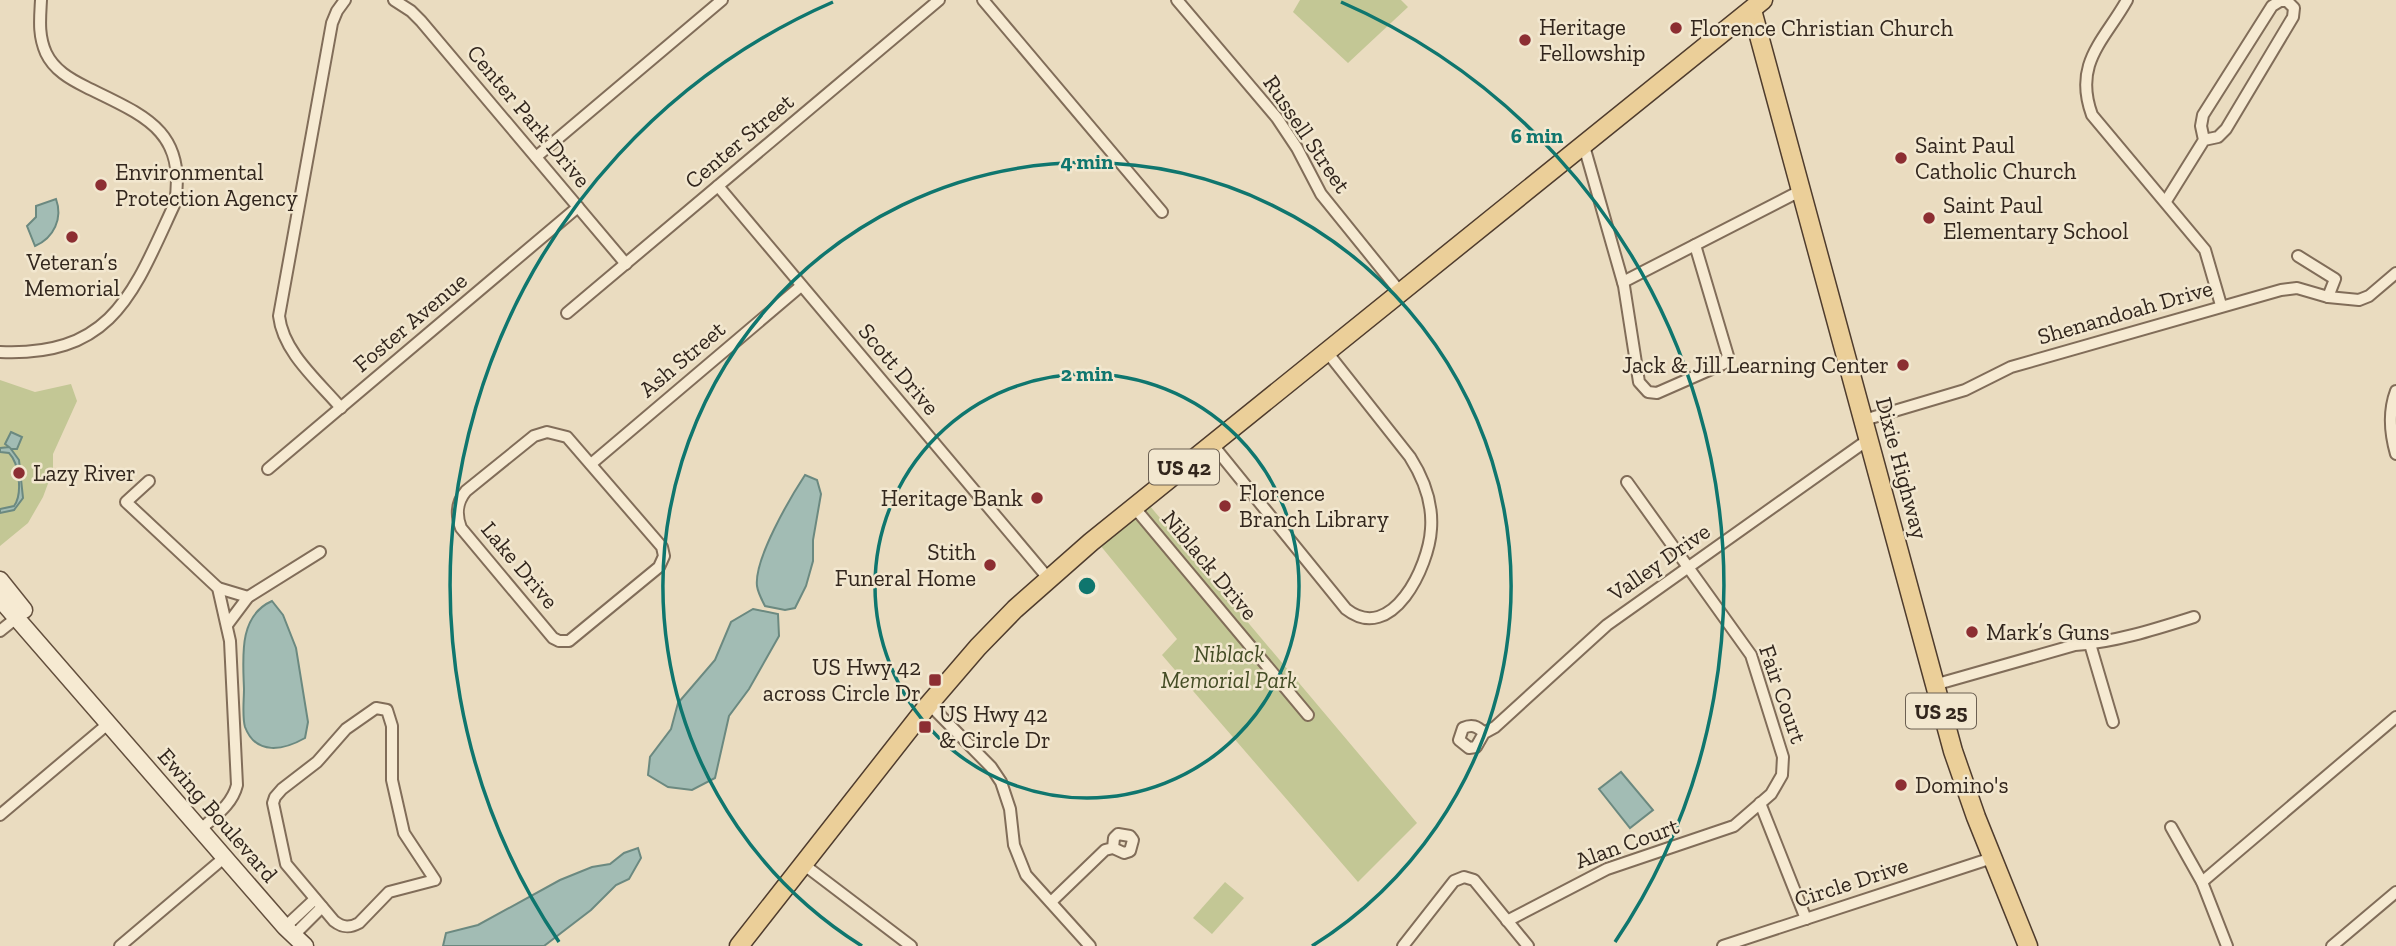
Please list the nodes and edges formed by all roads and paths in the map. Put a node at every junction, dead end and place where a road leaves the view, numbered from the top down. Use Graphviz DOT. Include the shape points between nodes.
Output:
graph roads {
  1 [pos="41,0"];
  2 [pos="345,0"];
  3 [pos="394,0"];
  4 [pos="722,0"];
  5 [pos="939,0"];
  6 [pos="983,0"];
  7 [pos="1177,0"];
  8 [pos="2127,0"];
  9 [pos="1755,3"];
  10 [pos="2204,139"];
  11 [pos="1584,146"];
  12 [pos="536,157"];
  13 [pos="718,187"];
  14 [pos="1802,190"];
  15 [pos="2166,201"];
  16 [pos="578,207"];
  17 [pos="1161,212"];
  18 [pos="1695,245"];
  19 [pos="2298,256"];
  20 [pos="626,264"];
  21 [pos="2396,273"];
  22 [pos="1623,282"];
  23 [pos="801,286"];
  24 [pos="1401,293"];
  25 [pos="2328,297"];
  26 [pos="2221,305"];
  27 [pos="567,313"];
  28 [pos="0,352"];
  29 [pos="1326,352"];
  30 [pos="2396,391"];
  31 [pos="341,408"];
  32 [pos="1864,420"];
  33 [pos="1869,439"];
  34 [pos="1212,444"];
  35 [pos="2396,454"];
  36 [pos="591,464"];
  37 [pos="268,469"];
  38 [pos="149,481"];
  39 [pos="1627,482"];
  40 [pos="1134,507"];
  41 [pos="320,552"];
  42 [pos="1688,567"];
  43 [pos="1048,578"];
  44 [pos="0,580"];
  45 [pos="218,589"];
  46 [pos="248,597"];
  47 [pos="0,599"];
  48 [pos="21,614"];
  49 [pos="2194,617"];
  50 [pos="227,625"];
  51 [pos="0,631"];
  52 [pos="2090,644"];
  53 [pos="1934,685"];
  54 [pos="929,704"];
  55 [pos="1308,715"];
  56 [pos="2396,718"];
  57 [pos="2113,722"];
  58 [pos="109,723"];
  59 [pos="1484,733"];
  60 [pos="1760,803"];
  61 [pos="0,815"];
  62 [pos="2171,827"];
  63 [pos="201,829"];
  64 [pos="1113,848"];
  65 [pos="225,857"];
  66 [pos="1992,858"];
  67 [pos="803,864"];
  68 [pos="2202,882"];
  69 [pos="2396,892"];
  70 [pos="1051,902"];
  71 [pos="318,903"];
  72 [pos="1806,919"];
  73 [pos="1507,920"];
  74 [pos="295,939"];
  75 [pos="120,946"];
  76 [pos="739,946"];
  77 [pos="911,946"];
  78 [pos="1090,946"];
  79 [pos="1404,946"];
  80 [pos="1528,946"];
  81 [pos="1723,946"];
  82 [pos="2028,946"];
  83 [pos="2227,946"];
  84 [pos="2332,946"];
  1 -- 28 [label="street" via="39,28 50,59 63,74 142,114 159,130 174,157 177,193 135,288 96,331 55,347"];
  2 -- 31 [label="street" via="332,23 279,316 289,346"];
  3 -- 12 [label="street, Center Park Drive" via="421,21"];
  4 -- 12 [label="street"];
  5 -- 13 [label="street, Center Street"];
  6 -- 17 [label="street"];
  7 -- 24 [label="street, Russell Street" via="1277,118 1321,194"];
  8 -- 15 [label="street" via="2091,56 2086,70 2087,101 2092,115"];
  9 -- 11 [label="main road, US 42"];
  9 -- 14 [label="main road, Dixie Highway / US 25"];
  10 -- 10 [label="street" via="2218,137 2227,129 2294,17 2294,8 2287,1 2272,6 2203,115"];
  10 -- 15 [label="street"];
  11 -- 22 [label="street"];
  11 -- 24 [label="main road, US 42"];
  12 -- 16 [label="street, Center Park Drive"];
  13 -- 20 [label="street, Center Street"];
  13 -- 23 [label="street, Scott Drive"];
  14 -- 18 [label="street"];
  14 -- 32 [label="main road, Dixie Highway / US 25"];
  15 -- 26 [label="street" via="2205,250"];
  16 -- 20 [label="street, Center Park Drive"];
  16 -- 31 [label="street, Foster Avenue"];
  18 -- 22 [label="street"];
  18 -- 22 [label="street" via="1728,356 1723,364 1648,393 1639,383"];
  19 -- 25 [label="street" via="2335,279"];
  20 -- 27 [label="street, Center Street"];
  21 -- 25 [label="street, Shenandoah Drive" via="2359,300"];
  23 -- 36 [label="street, Ash Street"];
  23 -- 43 [label="street, Scott Drive"];
  24 -- 29 [label="main road, US 42"];
  25 -- 26 [label="street, Shenandoah Drive" via="2297,288"];
  26 -- 32 [label="street, Shenandoah Drive" via="2011,367 1965,390"];
  29 -- 34 [label="main road, US 42"];
  29 -- 34 [label="street" via="1410,457 1429,498 1431,529 1425,560 1412,587 1395,607 1370,617 1346,608"];
  30 -- 35 [label="street" via="2390,413"];
  31 -- 37 [label="street, Foster Avenue"];
  32 -- 33 [label="main road, Dixie Highway / US 25"];
  33 -- 42 [label="street, Valley Drive"];
  33 -- 53 [label="main road, Dixie Highway / US 25"];
  34 -- 40 [label="main road, US 42"];
  36 -- 36 [label="street, Lake Drive" via="567,437 554,432 540,434 466,491 458,509 461,528 553,638 564,642 574,639 659,567 664,556 662,547"];
  38 -- 45 [label="street" via="126,502"];
  39 -- 42 [label="street, Fair Court"];
  40 -- 43 [label="main road, US 42"];
  40 -- 55 [label="street, Niblack Drive"];
  41 -- 46 [label="street"];
  42 -- 59 [label="street, Valley Drive" via="1607,625"];
  42 -- 60 [label="street, Fair Court" via="1751,655 1781,750 1784,767 1780,781"];
  43 -- 54 [label="main road, US 42" via="978,646"];
  44 -- 48 [label="street, Ewing Boulevard"];
  45 -- 46 [label="street"];
  45 -- 50 [label="street"];
  46 -- 50 [label="street"];
  47 -- 48 [label="street, Ewing Boulevard"];
  48 -- 51 [label="street"];
  48 -- 58 [label="street, Ewing Boulevard" via="100,702"];
  49 -- 52 [label="street"];
  50 -- 63 [label="street" via="237,785 232,799"];
  52 -- 53 [label="street"];
  52 -- 57 [label="street"];
  53 -- 66 [label="main road, Dixie Highway / US 25"];
  54 -- 67 [label="main road, US 42"];
  54 -- 70 [label="street" via="1001,782 1021,866"];
  56 -- 68 [label="street"];
  58 -- 61 [label="street"];
  58 -- 63 [label="street, Ewing Boulevard"];
  60 -- 72 [label="street"];
  60 -- 73 [label="street, Alan Court" via="1725,830 1606,869"];
  62 -- 68 [label="street"];
  63 -- 65 [label="street, Ewing Boulevard"];
  64 -- 70 [label="street" via="1105,850"];
  65 -- 74 [label="street, Ewing Boulevard"];
  65 -- 75 [label="street"];
  66 -- 72 [label="street, Circle Drive"];
  66 -- 82 [label="main road, Dixie Highway / US 25"];
  67 -- 76 [label="main road, US 42"];
  67 -- 77 [label="street"];
  68 -- 83 [label="street"];
  69 -- 84 [label="street"];
  70 -- 78 [label="street"];
  71 -- 71 [label="street" via="283,858 275,797 317,762 346,729 376,708 384,708 392,720 392,780 404,833 435,880 389,892 354,926 338,925"];
  71 -- 74 [label="street"];
  72 -- 81 [label="street, Circle Drive"];
  73 -- 79 [label="street" via="1474,880 1464,877 1454,881"];
  73 -- 80 [label="street"];
}
